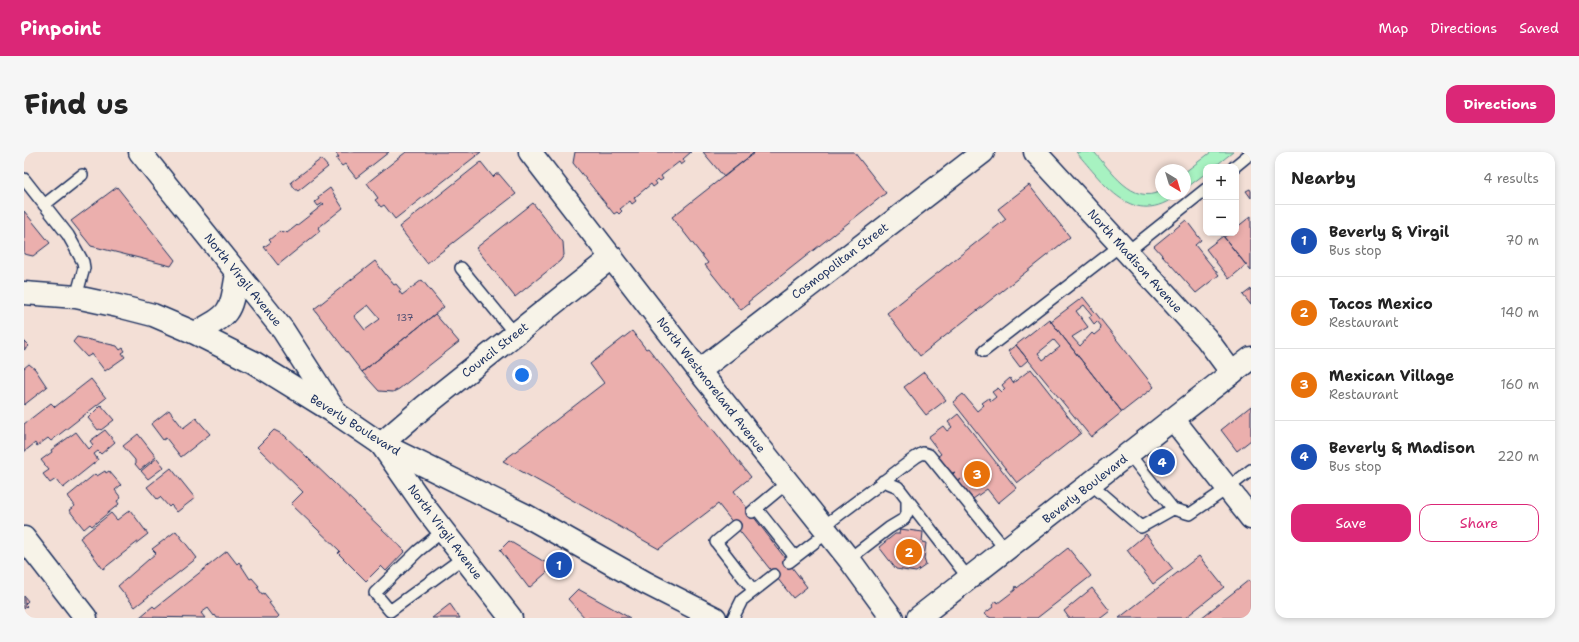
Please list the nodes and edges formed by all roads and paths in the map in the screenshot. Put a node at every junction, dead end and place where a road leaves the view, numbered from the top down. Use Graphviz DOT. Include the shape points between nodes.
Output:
graph roads {
  1 [pos="140,152"];
  2 [pos="530,152"];
  3 [pos="983,152"];
  4 [pos="1035,152"];
  5 [pos="1251,153"];
  6 [pos="1238,164"];
  7 [pos="82,175"];
  8 [pos="24,179"];
  9 [pos="1203,191"];
  10 [pos="44,205"];
  11 [pos="1124,248"];
  12 [pos="612,257"];
  13 [pos="461,268"];
  14 [pos="237,273"];
  15 [pos="24,293"];
  16 [pos="76,298"];
  17 [pos="195,333"];
  18 [pos="514,334"];
  19 [pos="984,351"];
  20 [pos="1251,358"];
  21 [pos="699,371"];
  22 [pos="1232,373"];
  23 [pos="337,414"];
  24 [pos="1173,419"];
  25 [pos="380,444"];
  26 [pos="1129,454"];
  27 [pos="1251,470"];
  28 [pos="883,481"];
  29 [pos="788,482"];
  30 [pos="1091,484"];
  31 [pos="1228,488"];
  32 [pos="907,500"];
  33 [pos="1173,508"];
  34 [pos="1251,518"];
  35 [pos="736,526"];
  36 [pos="826,529"];
  37 [pos="443,531"];
  38 [pos="24,538"];
  39 [pos="1006,550"];
  40 [pos="464,557"];
  41 [pos="849,559"];
  42 [pos="774,575"];
  43 [pos="969,580"];
  44 [pos="753,590"];
  45 [pos="86,618"];
  46 [pos="511,618"];
  47 [pos="715,618"];
  48 [pos="733,618"];
  49 [pos="892,618"];
  50 [pos="918,618"];
  1 -- 14 [label="main road, North Virgil Avenue"];
  2 -- 12 [label="main road, North Westmoreland Avenue"];
  3 -- 21 [label="main road, Cosmopolitan Street"];
  4 -- 11 [label="main road, North Madison Avenue"];
  5 -- 6 [label="lane"];
  7 -- 10 [label="lane"];
  8 -- 10 [label="lane"];
  9 -- 11 [label="lane"];
  10 -- 16 [label="lane" via="68,235 83,262 84,268"];
  11 -- 19 [label="lane"];
  11 -- 22 [label="main road, North Madison Avenue" via="1206,338"];
  12 -- 18 [label="main road, Council Street"];
  12 -- 21 [label="main road, North Westmoreland Avenue"];
  13 -- 18 [label="lane"];
  14 -- 17 [label="main road" via="231,306 220,319"];
  14 -- 23 [label="main road, North Virgil Avenue" via="283,330"];
  15 -- 16 [label="main road, Beverly Boulevard"];
  16 -- 17 [label="main road, Beverly Boulevard" via="153,315"];
  17 -- 23 [label="main road, Beverly Boulevard" via="253,362"];
  18 -- 25 [label="main road, Council Street"];
  20 -- 22 [label="main road, Beverly Boulevard"];
  21 -- 29 [label="main road, North Westmoreland Avenue"];
  22 -- 24 [label="main road, Beverly Boulevard"];
  23 -- 25 [label="main road, Beverly Boulevard"];
  24 -- 26 [label="main road, Beverly Boulevard"];
  24 -- 31 [label="main road"];
  25 -- 37 [label="main road, North Virgil Avenue"];
  25 -- 47 [label="main road, Beverly Boulevard" via="525,515 646,583"];
  26 -- 30 [label="main road, Beverly Boulevard"];
  26 -- 33 [label="lane"];
  27 -- 31 [label="lane"];
  28 -- 32 [label="lane" via="898,487"];
  28 -- 36 [label="lane"];
  28 -- 39 [label="lane" via="916,457 923,453 928,455"];
  29 -- 36 [label="main road, North Westmoreland Avenue"];
  29 -- 36 [label="lane" via="753,511 792,559"];
  30 -- 33 [label="lane" via="1141,527"];
  30 -- 39 [label="main road, Beverly Boulevard"];
  31 -- 33 [label="lane" via="1190,514"];
  31 -- 34 [label="main road"];
  32 -- 41 [label="lane" via="907,513 904,519"];
  32 -- 43 [label="lane"];
  35 -- 44 [label="lane" via="716,542"];
  36 -- 41 [label="main road, North Westmoreland Avenue"];
  37 -- 40 [label="main road, North Virgil Avenue"];
  37 -- 40 [label="lane" via="418,551 375,593 390,611"];
  38 -- 45 [label="main road"];
  39 -- 43 [label="main road, Beverly Boulevard"];
  40 -- 46 [label="main road, North Virgil Avenue"];
  41 -- 49 [label="main road, North Westmoreland Avenue"];
  42 -- 44 [label="lane"];
  43 -- 50 [label="main road, Beverly Boulevard"];
  44 -- 48 [label="lane" via="742,600"];
}
